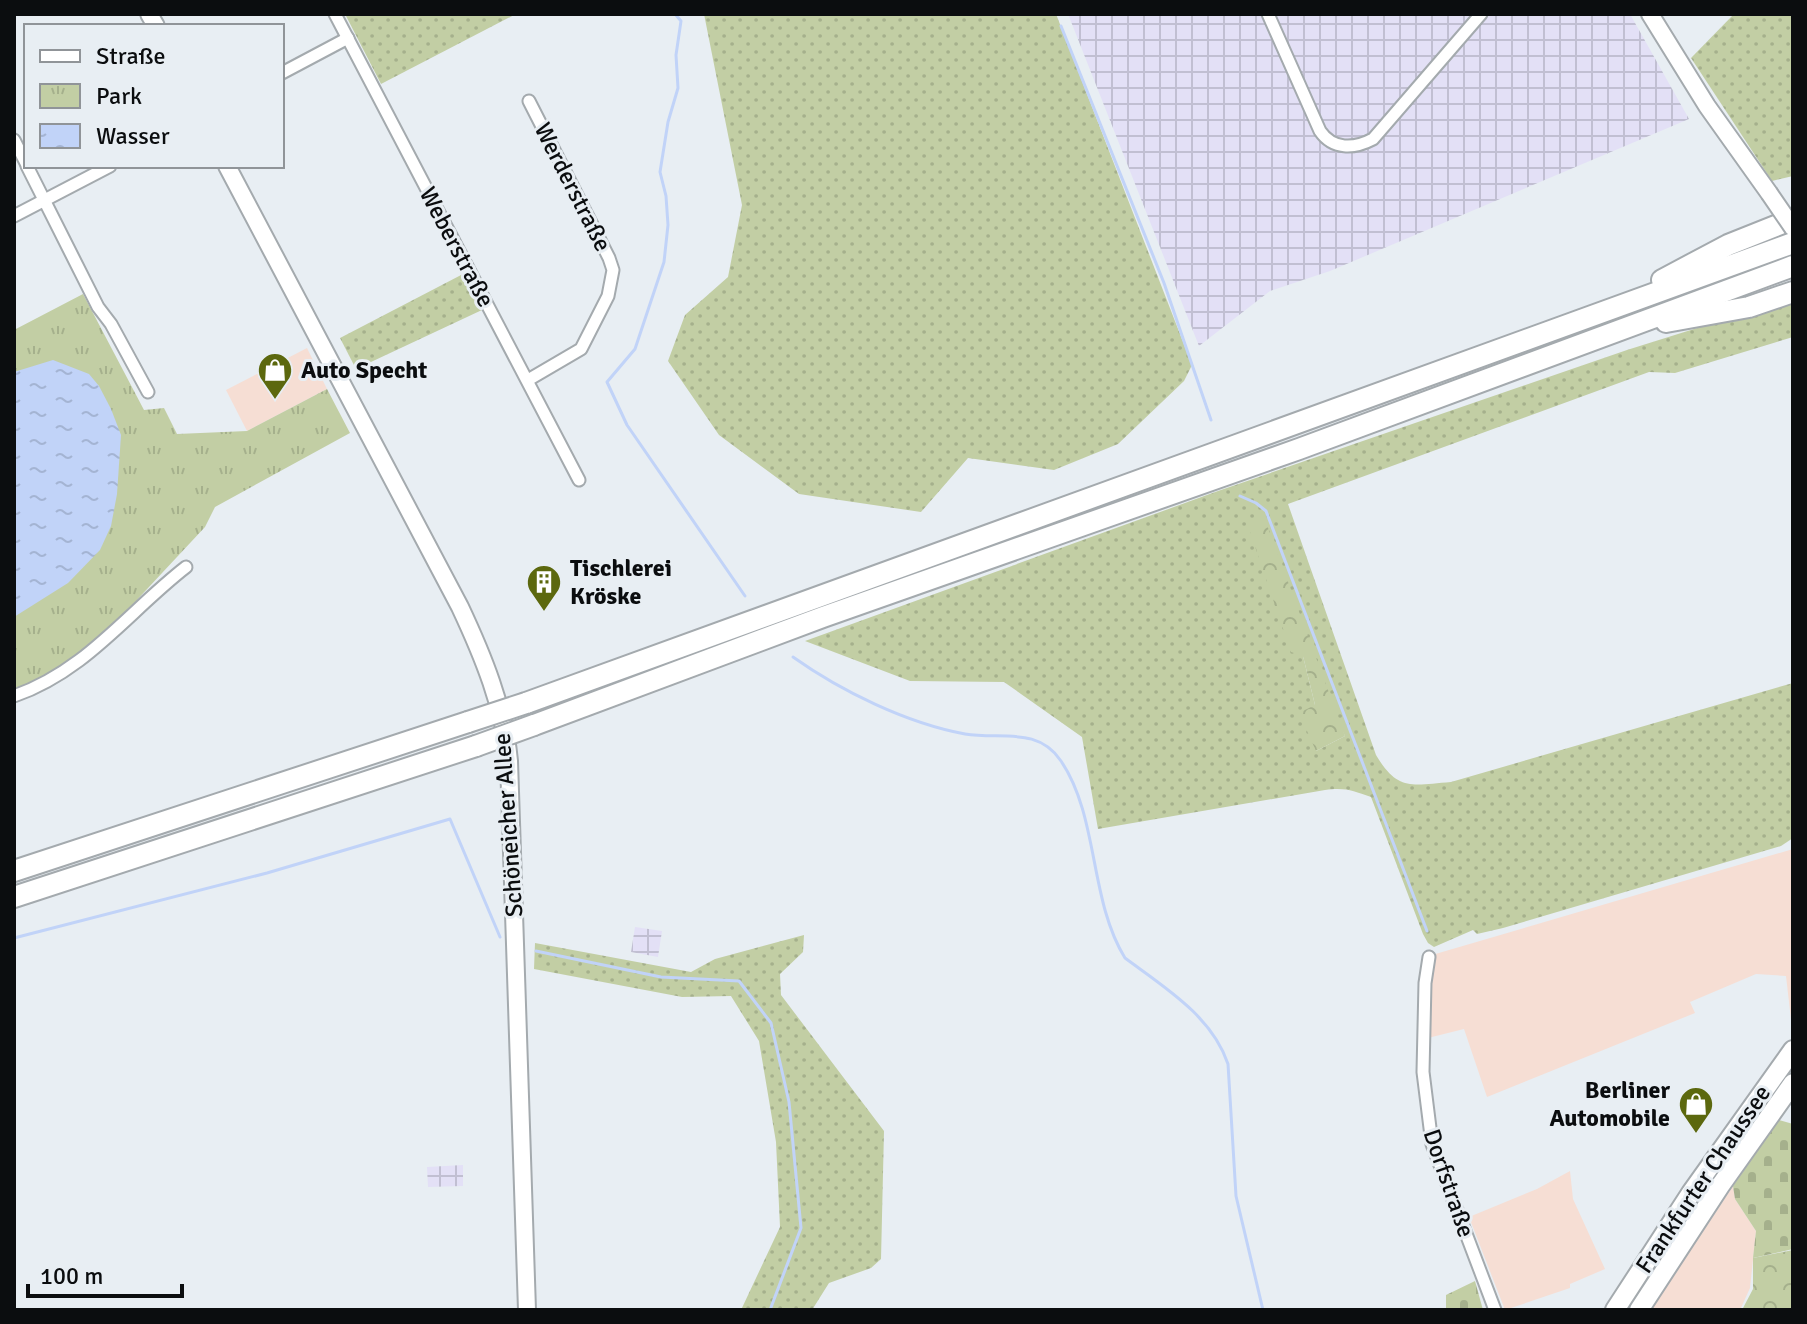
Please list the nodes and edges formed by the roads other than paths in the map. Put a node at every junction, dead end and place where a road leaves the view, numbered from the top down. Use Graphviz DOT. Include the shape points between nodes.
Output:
graph roads {
  1 [pos="335,14"];
  2 [pos="1268,14"];
  3 [pos="1481,14"];
  4 [pos="1650,14"];
  5 [pos="348,38"];
  6 [pos="284,72"];
  7 [pos="529,101"];
  8 [pos="14,140"];
  9 [pos="24,159"];
  10 [pos="29,168"];
  11 [pos="106,168"];
  12 [pos="228,168"];
  13 [pos="45,200"];
  14 [pos="14,216"];
  15 [pos="1793,219"];
  16 [pos="1793,228"];
  17 [pos="1793,243"];
  18 [pos="1793,266"];
  19 [pos="1793,292"];
  20 [pos="1601,312"];
  21 [pos="1611,332"];
  22 [pos="528,380"];
  23 [pos="148,392"];
  24 [pos="579,480"];
  25 [pos="186,567"];
  26 [pos="14,696"];
  27 [pos="14,871"];
  28 [pos="14,897"];
  29 [pos="1429,957"];
  30 [pos="1793,1050"];
  31 [pos="1793,1083"];
  32 [pos="527,1310"];
  33 [pos="1495,1310"];
  34 [pos="1615,1310"];
  35 [pos="1639,1310"];
  1 -- 5 [label="street, Weberstraße"];
  2 -- 3 [label="street" via="1320,131 1344,146 1373,139"];
  4 -- 16 [label="street, bridge"];
  5 -- 6 [label="street"];
  5 -- 22 [label="street, Weberstraße"];
  7 -- 22 [label="street, Werderstraße" via="613,270 608,296 581,349"];
  8 -- 9 [label="street"];
  10 -- 13 [label="street"];
  11 -- 13 [label="street"];
  12 -- 32 [label="street, Schöneicher Allee" via="460,607 497,700 509,761"];
  13 -- 14 [label="street"];
  13 -- 23 [label="street"];
  15 -- 20 [label="highway" via="1728,245"];
  17 -- 20 [label="highway"];
  18 -- 21 [label="highway"];
  19 -- 21 [label="highway" via="1749,307"];
  20 -- 27 [label="highway, bridge" via="526,703"];
  21 -- 28 [label="highway, bridge" via="476,746"];
  22 -- 24 [label="street, Weberstraße"];
  25 -- 26 [label="street" via="88,656"];
  29 -- 33 [label="street, Dorfstraße" via="1423,1072 1429,1132"];
  30 -- 34 [label="main road, Frankfurter Chaussee"];
  31 -- 35 [label="main road, Frankfurter Chaussee"];
}
